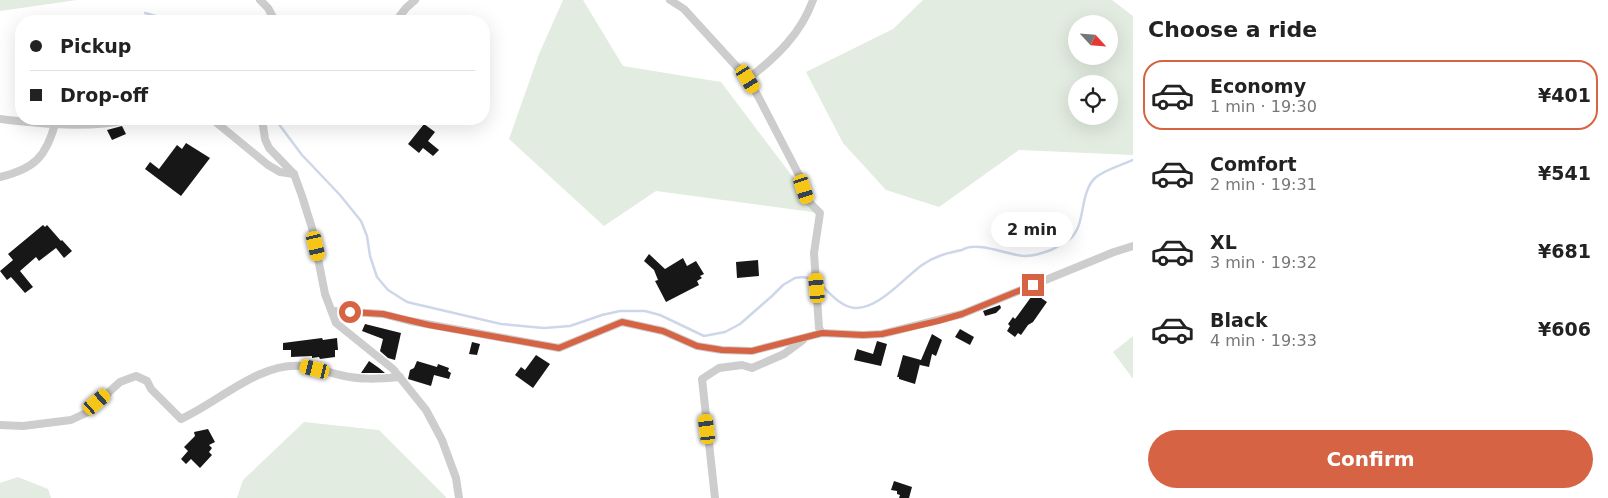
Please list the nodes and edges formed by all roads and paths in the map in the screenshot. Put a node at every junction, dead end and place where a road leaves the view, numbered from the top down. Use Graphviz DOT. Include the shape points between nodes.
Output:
graph roads {
  1 [pos="260,0"];
  2 [pos="416,0"];
  3 [pos="670,0"];
  4 [pos="813,0"];
  5 [pos="272,15"];
  6 [pos="401,15"];
  7 [pos="748,79"];
  8 [pos="0,119"];
  9 [pos="15,120"];
  10 [pos="55,125"];
  11 [pos="219,125"];
  12 [pos="263,125"];
  13 [pos="294,174"];
  14 [pos="0,177"];
  15 [pos="1133,246"];
  16 [pos="332,311"];
  17 [pos="822,333"];
  18 [pos="806,337"];
  19 [pos="400,377"];
  20 [pos="0,425"];
  21 [pos="458,498"];
  22 [pos="715,498"];
  1 -- 5 [label="street"];
  2 -- 6 [label="street"];
  3 -- 7 [label="street" via="684,9"];
  4 -- 7 [label="street" via="808,16 794,37"];
  7 -- 17 [label="street" via="800,177 808,201 820,213 814,254"];
  8 -- 9 [label="street"];
  10 -- 14 [label="street" via="40,158 15,173"];
  11 -- 13 [label="street" via="268,165 280,172"];
  12 -- 13 [label="street" via="269,148"];
  13 -- 16 [label="street" via="312,228"];
  15 -- 17 [label="street" via="938,321 882,334"];
  16 -- 18 [label="street" via="383,314 559,348 622,322 663,331 697,346 722,350 752,351"];
  16 -- 19 [label="street" via="336,323"];
  17 -- 18 [label="street"];
  18 -- 22 [label="street" via="784,354 752,368 718,368 702,379"];
  19 -- 20 [label="street" via="369,380 302,366 279,368 237,386 181,418 147,381 136,376 120,382 86,413 71,420 23,426"];
  19 -- 21 [label="street" via="426,410 442,440 456,478"];
}
